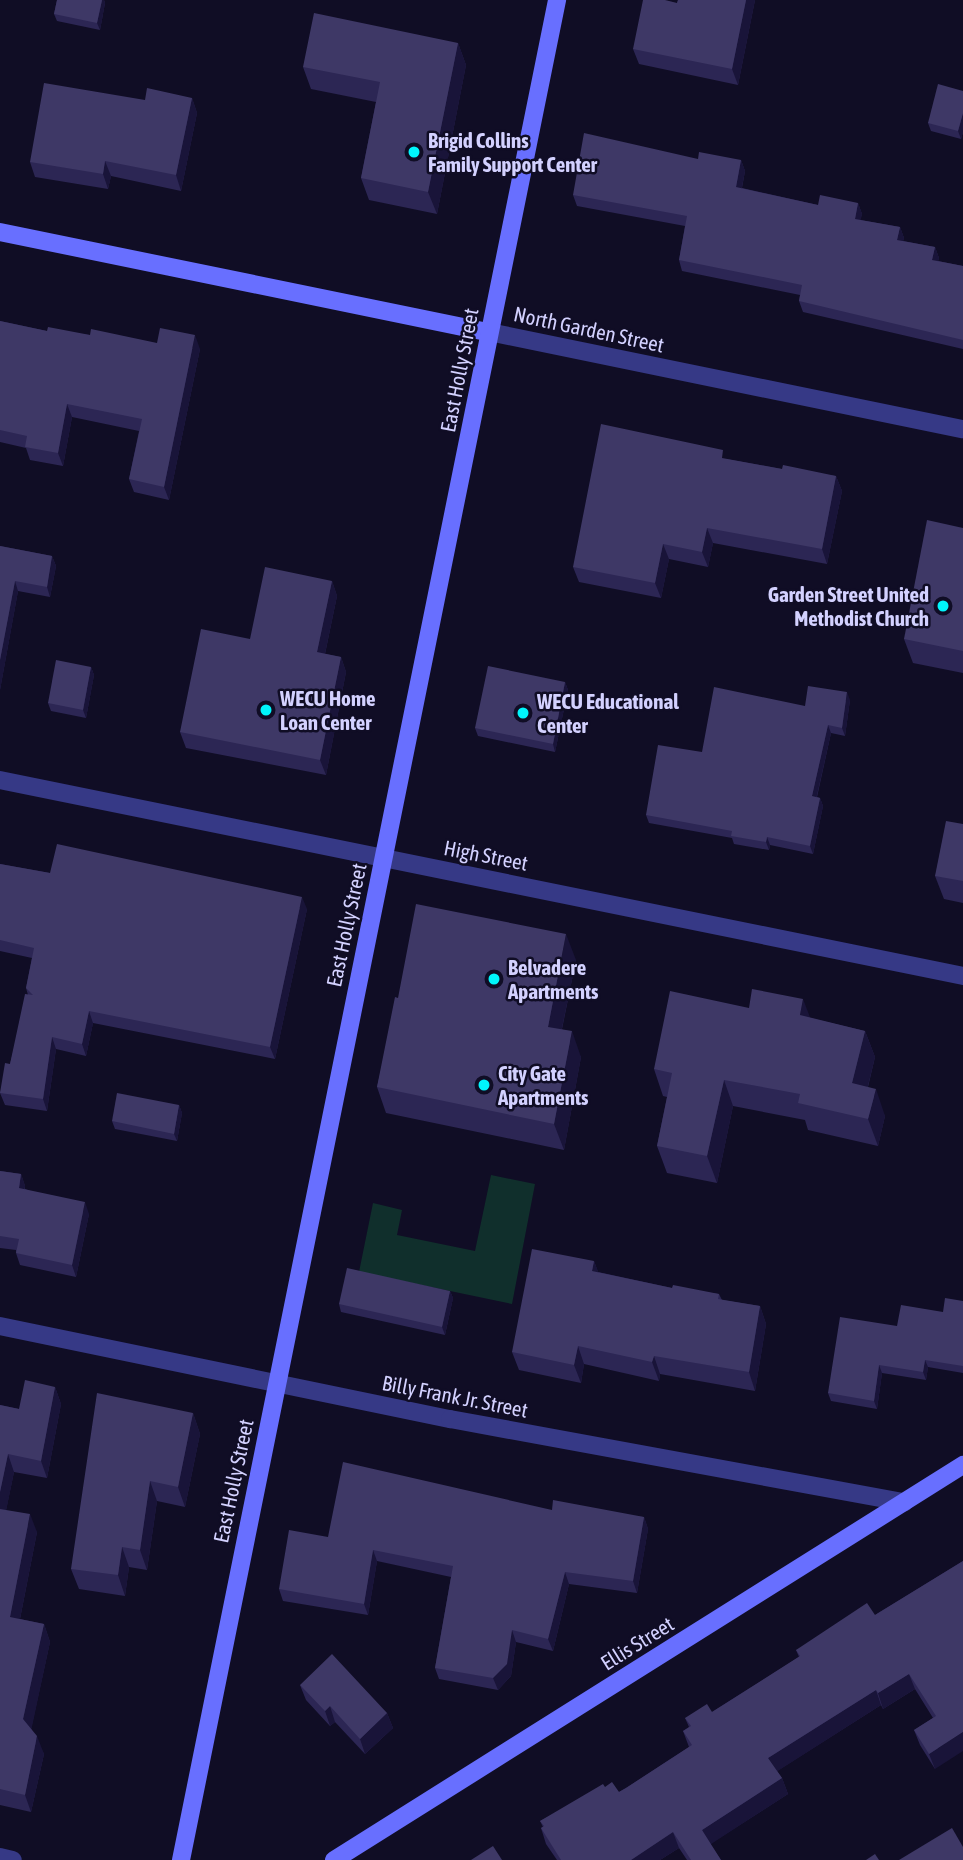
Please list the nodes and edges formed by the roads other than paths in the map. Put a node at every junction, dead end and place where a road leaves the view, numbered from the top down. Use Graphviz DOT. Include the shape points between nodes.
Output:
graph roads {
  1 [pos="557,0"];
  2 [pos="0,232"];
  3 [pos="489,332"];
  4 [pos="963,429"];
  5 [pos="0,780"];
  6 [pos="383,858"];
  7 [pos="963,976"];
  8 [pos="0,1326"];
  9 [pos="276,1382"];
  10 [pos="963,1465"];
  11 [pos="904,1502"];
  12 [pos="0,1857"];
  13 [pos="13,1860"];
  14 [pos="181,1860"];
  15 [pos="334,1860"];
  1 -- 3 [label="main road, East Holly Street"];
  2 -- 3 [label="main road, North Garden Street"];
  3 -- 4 [label="street, North Garden Street"];
  3 -- 6 [label="main road, East Holly Street"];
  5 -- 6 [label="street, High Street"];
  6 -- 7 [label="street, High Street"];
  6 -- 9 [label="main road, East Holly Street"];
  8 -- 9 [label="street, Billy Frank Jr. Street"];
  9 -- 11 [label="street, Billy Frank Jr. Street" via="450,1419"];
  9 -- 14 [label="main road, East Holly Street"];
  10 -- 11 [label="main road, Ellis Street"];
  11 -- 15 [label="main road, Ellis Street"];
  12 -- 13 [label="street"];
}
